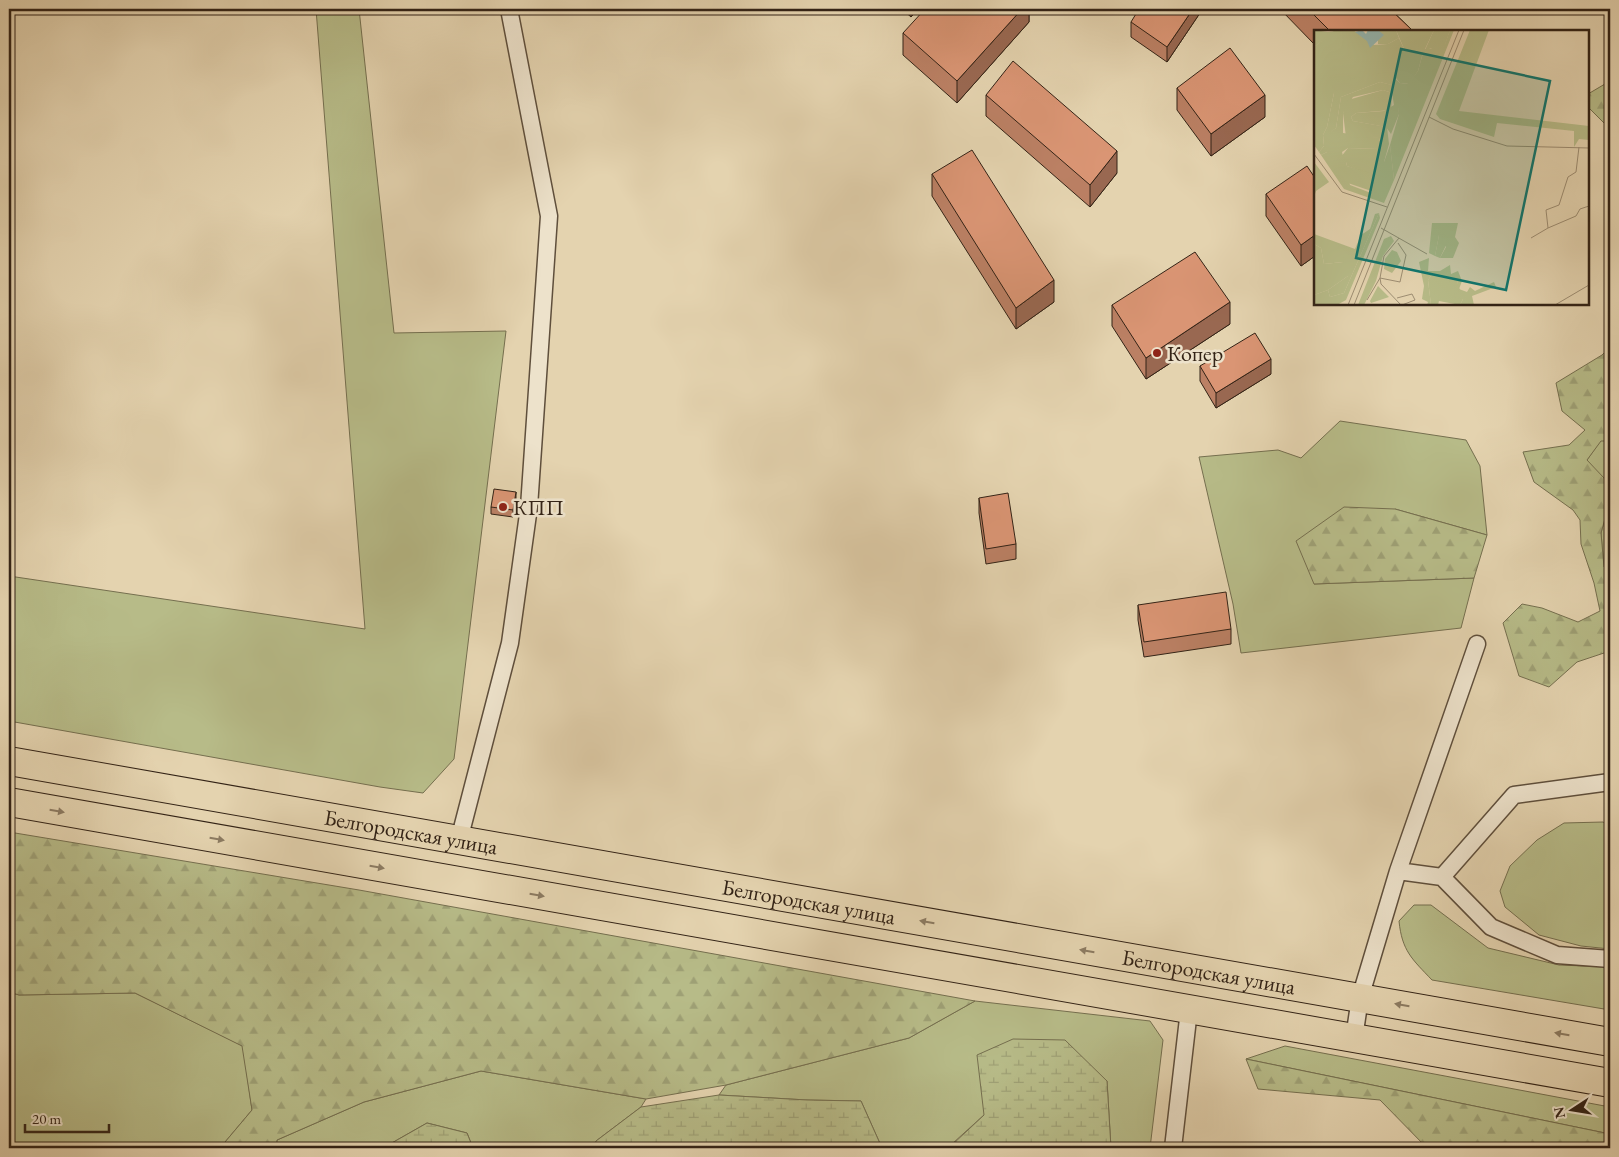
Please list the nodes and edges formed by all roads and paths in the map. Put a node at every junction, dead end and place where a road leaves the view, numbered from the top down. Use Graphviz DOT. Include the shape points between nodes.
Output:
graph roads {
  1 [pos="509,9"];
  2 [pos="1477,644"];
  3 [pos="9,761"];
  4 [pos="1610,782"];
  5 [pos="9,802"];
  6 [pos="459,840"];
  7 [pos="1398,871"];
  8 [pos="1442,876"];
  9 [pos="1610,959"];
  10 [pos="1360,998"];
  11 [pos="1189,1010"];
  12 [pos="1354,1038"];
  13 [pos="1610,1042"];
  14 [pos="1610,1083"];
  15 [pos="1173,1148"];
  1 -- 6 [label="lane" via="549,216 529,507 510,643"];
  2 -- 7 [label="lane"];
  3 -- 6 [label="main road, Белгородская улица"];
  4 -- 8 [label="lane" via="1514,794"];
  5 -- 11 [label="main road, Белгородская улица, one-way"];
  10 -- 6 [label="main road, Белгородская улица, one-way"];
  7 -- 8 [label="lane"];
  7 -- 10 [label="lane"];
  8 -- 9 [label="lane" via="1491,927 1557,955"];
  10 -- 12 [label="lane"];
  13 -- 10 [label="main road, Белгородская улица, one-way"];
  11 -- 12 [label="main road, Белгородская улица"];
  11 -- 15 [label="lane"];
  12 -- 14 [label="main road, Белгородская улица"];
}
